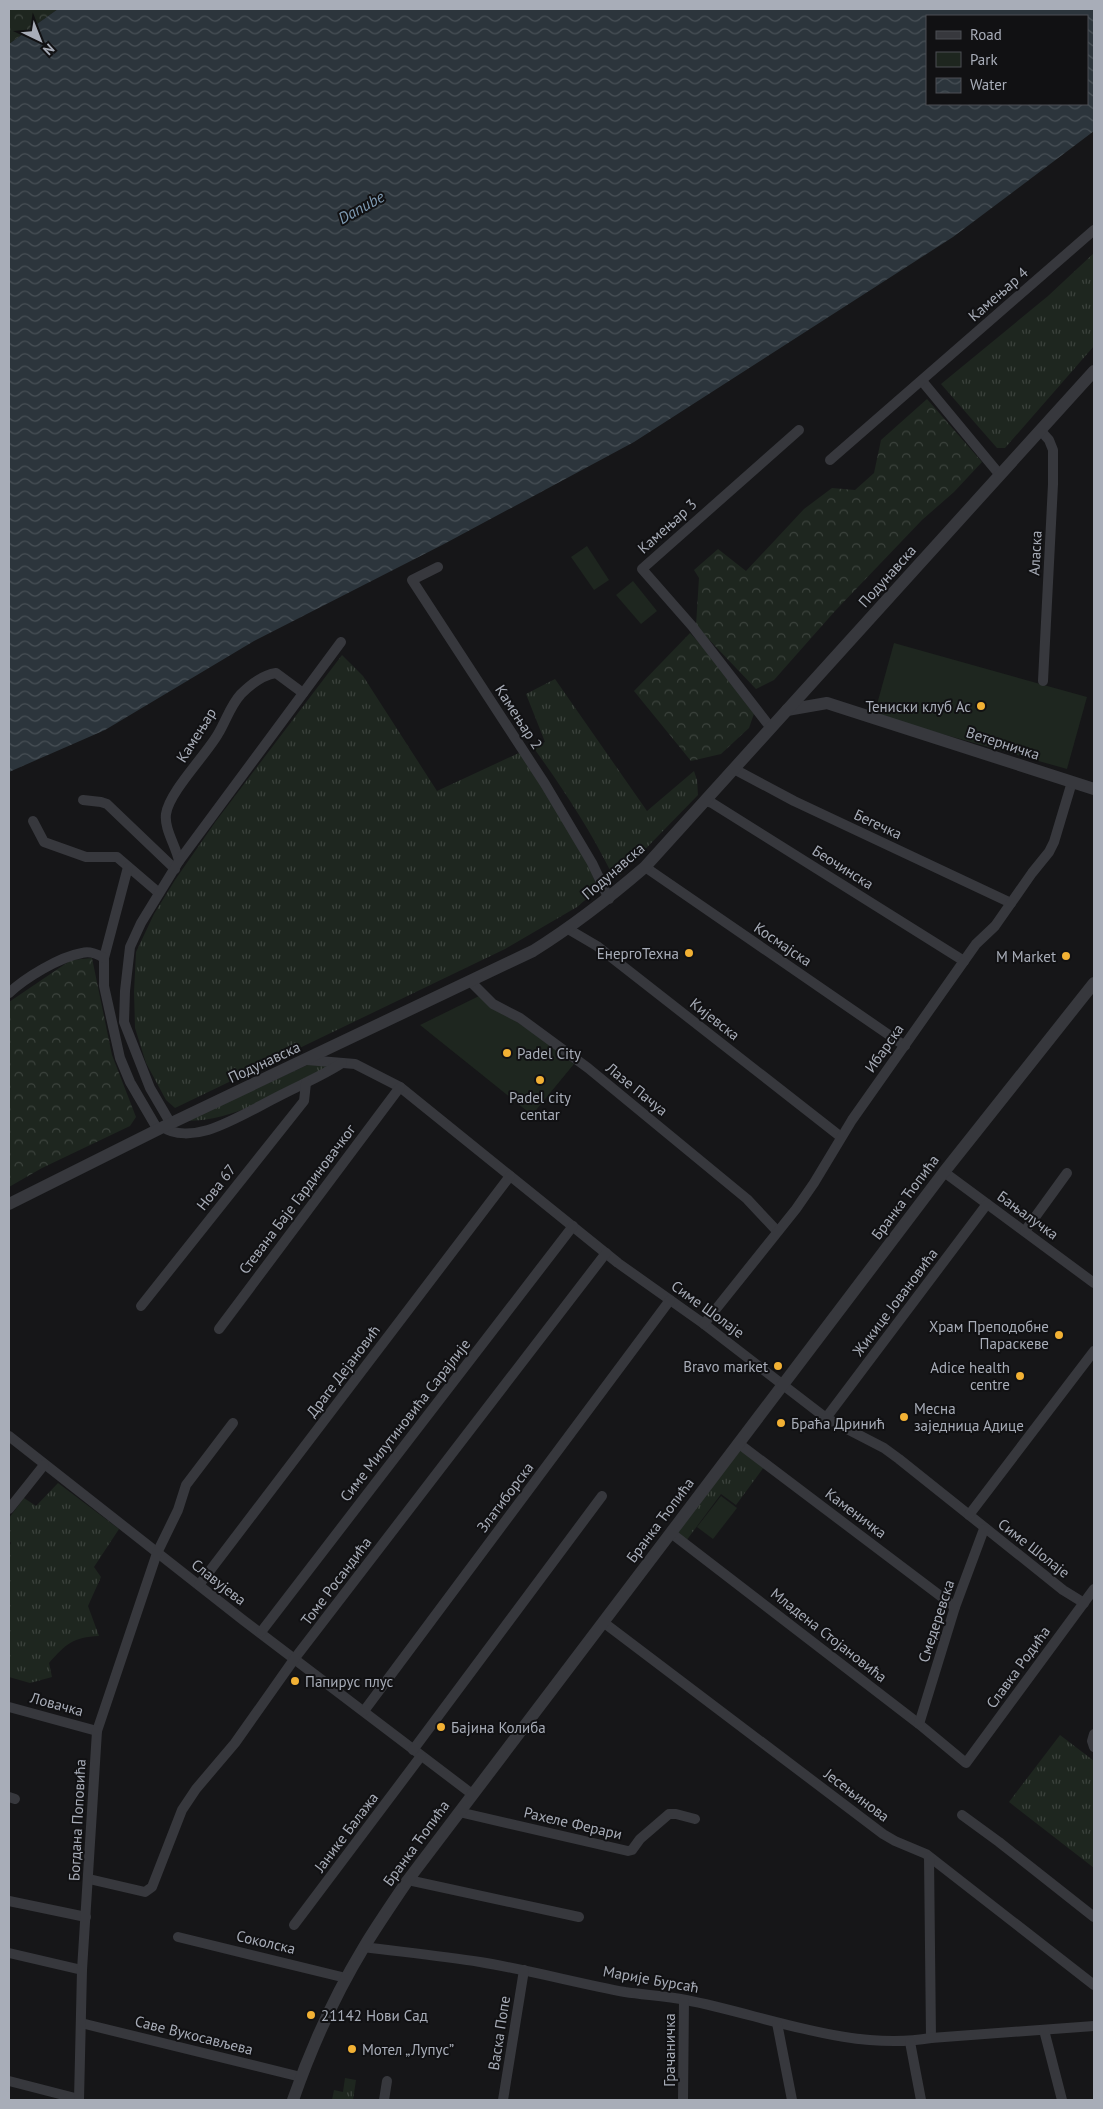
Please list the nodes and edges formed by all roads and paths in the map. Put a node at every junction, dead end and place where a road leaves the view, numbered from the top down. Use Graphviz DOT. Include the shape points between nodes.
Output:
graph roads {
  1 [pos="1094,230"];
  2 [pos="1094,371"];
  3 [pos="922,381"];
  4 [pos="799,430"];
  5 [pos="1041,431"];
  6 [pos="830,460"];
  7 [pos="1000,474"];
  8 [pos="438,568"];
  9 [pos="341,642"];
  10 [pos="1043,681"];
  11 [pos="303,693"];
  12 [pos="787,710"];
  13 [pos="771,728"];
  14 [pos="734,769"];
  15 [pos="1072,782"];
  16 [pos="1094,789"];
  17 [pos="84,800"];
  18 [pos="705,801"];
  19 [pos="32,821"];
  20 [pos="177,865"];
  21 [pos="128,867"];
  22 [pos="645,868"];
  23 [pos="159,894"];
  24 [pos="609,899"];
  25 [pos="1011,903"];
  26 [pos="568,930"];
  27 [pos="104,958"];
  28 [pos="964,961"];
  29 [pos="470,981"];
  30 [pos="1094,983"];
  31 [pos="9,993"];
  32 [pos="905,1046"];
  33 [pos="307,1060"];
  34 [pos="343,1063"];
  35 [pos="306,1083"];
  36 [pos="400,1088"];
  37 [pos="164,1127"];
  38 [pos="841,1137"];
  39 [pos="944,1172"];
  40 [pos="1067,1174"];
  41 [pos="510,1176"];
  42 [pos="9,1204"];
  43 [pos="987,1204"];
  44 [pos="573,1226"];
  45 [pos="778,1231"];
  46 [pos="1025,1232"];
  47 [pos="606,1253"];
  48 [pos="1094,1283"];
  49 [pos="670,1300"];
  50 [pos="141,1306"];
  51 [pos="704,1324"];
  52 [pos="219,1329"];
  53 [pos="1094,1351"];
  54 [pos="783,1384"];
  55 [pos="826,1418"];
  56 [pos="233,1423"];
  57 [pos="9,1436"];
  58 [pos="738,1443"];
  59 [pos="44,1465"];
  60 [pos="602,1496"];
  61 [pos="9,1509"];
  62 [pos="969,1514"];
  63 [pos="984,1529"];
  64 [pos="671,1533"];
  65 [pos="157,1553"];
  66 [pos="199,1585"];
  67 [pos="1094,1589"];
  68 [pos="1084,1603"];
  69 [pos="955,1607"];
  70 [pos="603,1622"];
  71 [pos="261,1632"];
  72 [pos="295,1658"];
  73 [pos="9,1707"];
  74 [pos="364,1711"];
  75 [pos="919,1724"];
  76 [pos="97,1730"];
  77 [pos="1094,1734"];
  78 [pos="1094,1746"];
  79 [pos="417,1753"];
  80 [pos="966,1763"];
  81 [pos="472,1794"];
  82 [pos="459,1812"];
  83 [pos="962,1815"];
  84 [pos="695,1819"];
  85 [pos="929,1856"];
  86 [pos="89,1879"];
  87 [pos="408,1880"];
  88 [pos="9,1901"];
  89 [pos="1094,1916"];
  90 [pos="86,1917"];
  91 [pos="579,1917"];
  92 [pos="294,1925"];
  93 [pos="178,1937"];
  94 [pos="364,1947"];
  95 [pos="9,1954"];
  96 [pos="82,1970"];
  97 [pos="524,1970"];
  98 [pos="346,1978"];
  99 [pos="1094,1986"];
  100 [pos="684,2000"];
  101 [pos="81,2023"];
  102 [pos="777,2023"];
  103 [pos="1094,2026"];
  104 [pos="1044,2030"];
  105 [pos="931,2038"];
  106 [pos="910,2042"];
  107 [pos="301,2077"];
  108 [pos="9,2081"];
  109 [pos="387,2081"];
  110 [pos="79,2099"];
  111 [pos="293,2100"];
  112 [pos="384,2100"];
  113 [pos="503,2100"];
  114 [pos="683,2100"];
  115 [pos="792,2100"];
  116 [pos="922,2100"];
  117 [pos="1062,2100"];
  1 -- 3 [label="street, Камењар 4"];
  2 -- 5 [label="street, Подунавска"];
  3 -- 6 [label="street, Камењар 4"];
  3 -- 7 [label="street"];
  4 -- 13 [label="street, Камењар 3" via="642,569 692,626"];
  5 -- 7 [label="street, Подунавска"];
  5 -- 10 [label="street, Аласка" via="1052,450 1053,484"];
  7 -- 12 [label="street, Подунавска"];
  8 -- 24 [label="street, Камењар 2" via="412,580 545,784 592,863"];
  9 -- 11 [label="street"];
  11 -- 20 [label="street"];
  11 -- 20 [label="street, Камењар" via="276,673 258,680 230,708 219,734 168,803 165,823 174,842"];
  12 -- 13 [label="street, Подунавска"];
  12 -- 15 [label="street, Ветерничка" via="827,703"];
  13 -- 14 [label="street, Подунавска"];
  14 -- 18 [label="street, Подунавска"];
  14 -- 25 [label="street, Бегечка" via="794,801"];
  15 -- 16 [label="street, Ветерничка"];
  15 -- 25 [label="street, Ибарска" via="1054,842"];
  17 -- 20 [label="street" via="107,804"];
  18 -- 22 [label="street, Подунавска"];
  18 -- 28 [label="street, Беочинска"];
  19 -- 21 [label="street" via="44,842 86,857 117,857"];
  20 -- 23 [label="street"];
  21 -- 23 [label="street"];
  21 -- 27 [label="street"];
  22 -- 24 [label="street, Подунавска"];
  22 -- 32 [label="street, Космајска"];
  23 -- 37 [label="street" via="130,948 124,1022"];
  24 -- 26 [label="street, Подунавска"];
  25 -- 28 [label="street, Ибарска"];
  26 -- 29 [label="street, Подунавска"];
  26 -- 38 [label="street, Кијевска" via="597,946"];
  27 -- 31 [label="street" via="82,952 41,970"];
  27 -- 37 [label="street" via="104,986 120,1058 130,1082"];
  28 -- 32 [label="street, Ибарска"];
  29 -- 33 [label="street, Подунавска"];
  29 -- 45 [label="street, Лазе Пачуа" via="493,1004 520,1018 588,1068 747,1199"];
  30 -- 39 [label="street, Бранка Ћопића"];
  32 -- 38 [label="street, Ибарска"];
  33 -- 34 [label="street, Симе Шолаје"];
  33 -- 37 [label="street, Подунавска"];
  34 -- 35 [label="street"];
  34 -- 36 [label="street, Симе Шолаје" via="355,1064"];
  35 -- 37 [label="street" via="207,1130 170,1132"];
  35 -- 50 [label="street, Нова 67" via="304,1101"];
  36 -- 41 [label="street, Симе Шолаје"];
  36 -- 52 [label="street, Стевана Баје Гардиновачког"];
  37 -- 42 [label="street, Подунавска"];
  38 -- 45 [label="street, Ибарска" via="814,1183"];
  39 -- 43 [label="street, Бањалучка"];
  39 -- 54 [label="street, Бранка Ћопића"];
  40 -- 46 [label="street"];
  41 -- 44 [label="street, Симе Шолаје"];
  41 -- 66 [label="street, Драге Дејановић"];
  43 -- 46 [label="street, Бањалучка"];
  43 -- 55 [label="street, Жикице Јовановића"];
  44 -- 47 [label="street, Симе Шолаје"];
  44 -- 71 [label="street, Симе Милутиновића Сарајлије"];
  45 -- 51 [label="street, Ибарска"];
  46 -- 48 [label="street, Бањалучка"];
  47 -- 49 [label="street, Симе Шолаје"];
  47 -- 72 [label="street, Томе Росандића"];
  49 -- 51 [label="street, Симе Шолаје"];
  49 -- 74 [label="street, Златиборска"];
  51 -- 54 [label="street, Симе Шолаје"];
  53 -- 62 [label="street"];
  54 -- 55 [label="street, Симе Шолаје"];
  54 -- 58 [label="street, Бранка Ћопића"];
  55 -- 62 [label="street, Симе Шолаје" via="884,1448"];
  56 -- 65 [label="street, Богдана Поповића" via="186,1485"];
  57 -- 59 [label="street, Славујева"];
  58 -- 64 [label="street, Бранка Ћопића"];
  58 -- 69 [label="street, Каменичка"];
  59 -- 61 [label="street"];
  59 -- 65 [label="street, Славујева"];
  60 -- 79 [label="street"];
  62 -- 63 [label="street, Симе Шолаје"];
  63 -- 68 [label="street, Симе Шолаје"];
  63 -- 69 [label="street, Смедеревска"];
  64 -- 70 [label="street, Бранка Ћопића"];
  64 -- 75 [label="street, Младена Стојановића"];
  65 -- 66 [label="street, Славујева"];
  65 -- 76 [label="street, Богдана Поповића"];
  66 -- 71 [label="street, Славујева"];
  67 -- 68 [label="street, Славка Родића"];
  68 -- 80 [label="street, Славка Родића"];
  69 -- 75 [label="street, Смедеревска"];
  70 -- 81 [label="street, Бранка Ћопића"];
  70 -- 85 [label="street, Јесењинова" via="884,1834"];
  71 -- 72 [label="street, Славујева"];
  72 -- 74 [label="street, Славујева"];
  72 -- 86 [label="street, Томе Росандића" via="235,1743 182,1810 152,1888 145,1892"];
  73 -- 76 [label="street, Ловачка"];
  74 -- 79 [label="street, Славујева"];
  75 -- 80 [label="street, Младена Стојановића"];
  76 -- 86 [label="street, Богдана Поповића"];
  77 -- 78 [label="street"];
  79 -- 81 [label="street, Славујева"];
  79 -- 92 [label="street, Јанике Балажа"];
  81 -- 82 [label="street, Бранка Ћопића"];
  82 -- 84 [label="street, Рахеле Ферари" via="628,1851 670,1814"];
  82 -- 87 [label="street, Бранка Ћопића"];
  83 -- 89 [label="street"];
  85 -- 99 [label="street, Јесењинова"];
  85 -- 105 [label="street"];
  86 -- 90 [label="street, Богдана Поповића"];
  87 -- 91 [label="street"];
  87 -- 94 [label="street, Бранка Ћопића"];
  88 -- 90 [label="street"];
  90 -- 96 [label="street, Богдана Поповића"];
  93 -- 98 [label="street, Соколска"];
  94 -- 97 [label="street, Марије Бурсаћ"];
  94 -- 98 [label="street, Бранка Ћопића"];
  95 -- 96 [label="street"];
  96 -- 101 [label="street, Богдана Поповића"];
  97 -- 100 [label="street, Марије Бурсаћ" via="625,1992"];
  97 -- 113 [label="street, Васка Попе"];
  98 -- 107 [label="street, Бранка Ћопића"];
  100 -- 102 [label="street, Марије Бурсаћ"];
  100 -- 114 [label="street, Грачаничка"];
  101 -- 107 [label="street, Саве Вукосављева"];
  101 -- 110 [label="street, Богдана Поповића"];
  102 -- 106 [label="street, Марије Бурсаћ" via="836,2036"];
  102 -- 115 [label="street"];
  103 -- 104 [label="street, Марије Бурсаћ"];
  104 -- 105 [label="street, Марије Бурсаћ"];
  104 -- 117 [label="street"];
  105 -- 106 [label="street, Марије Бурсаћ"];
  106 -- 116 [label="street"];
  107 -- 111 [label="street, Бранка Ћопића"];
  108 -- 110 [label="street, Богдана Поповића"];
  109 -- 112 [label="street"];
}
